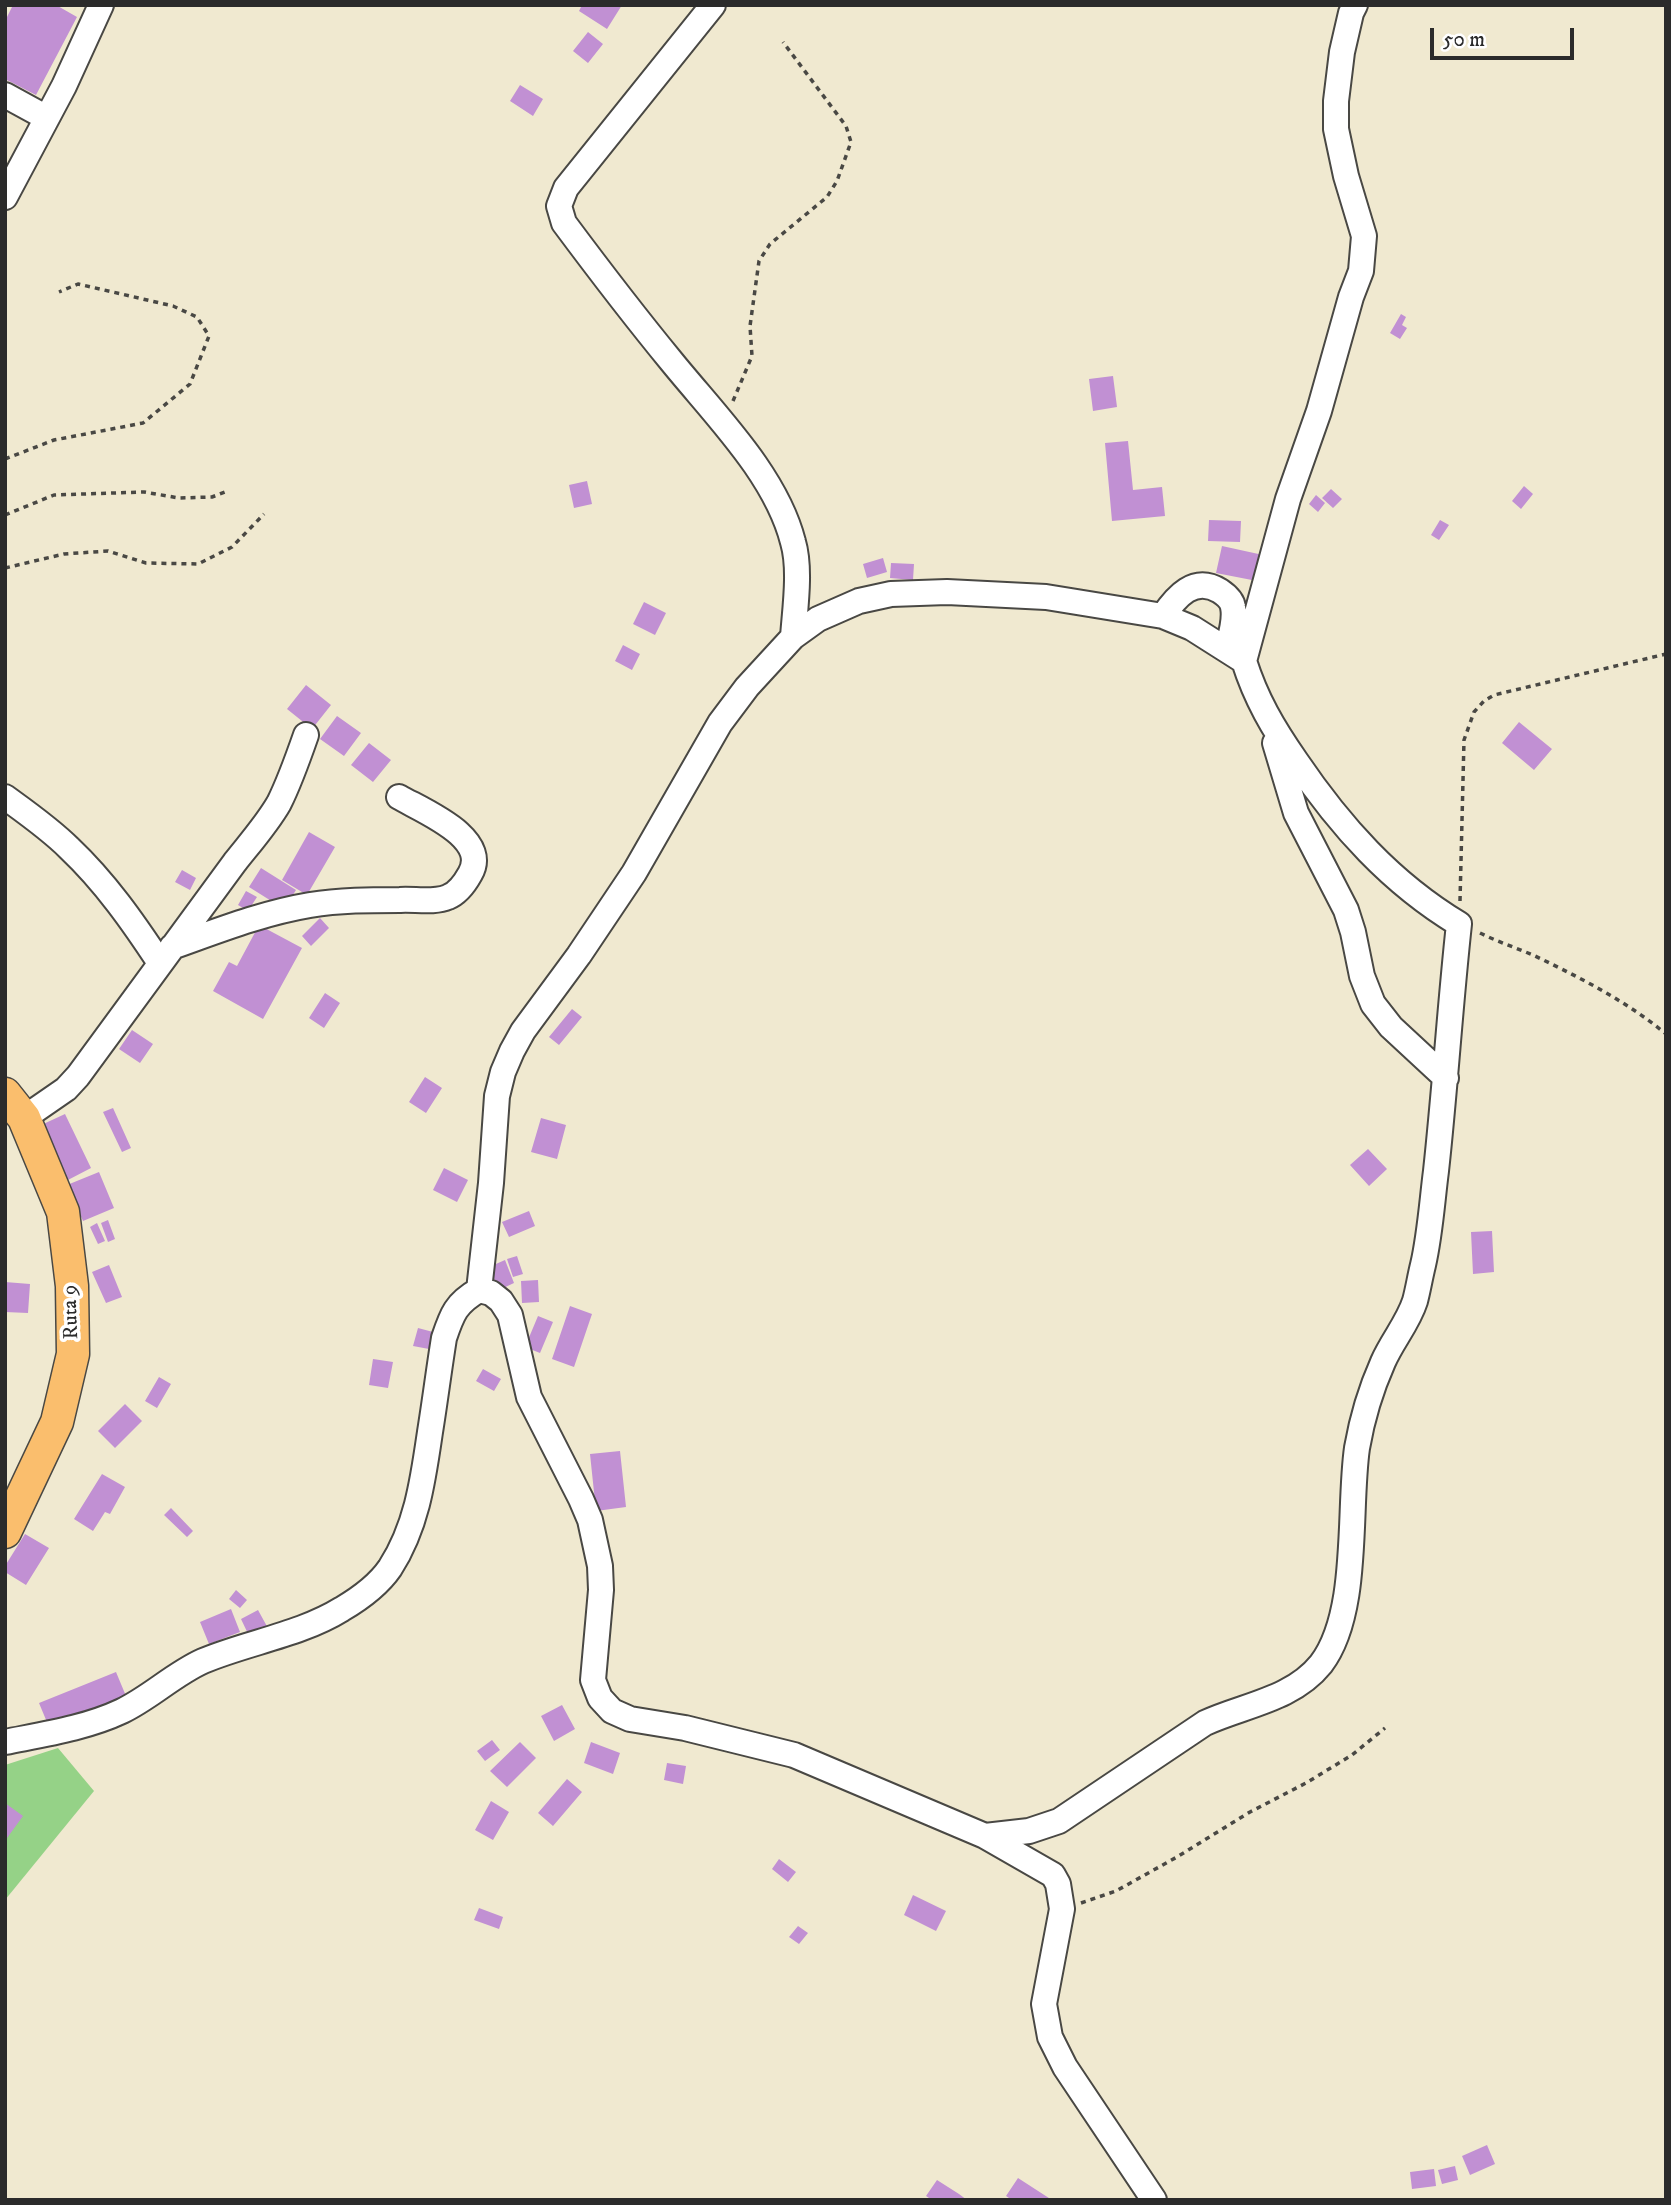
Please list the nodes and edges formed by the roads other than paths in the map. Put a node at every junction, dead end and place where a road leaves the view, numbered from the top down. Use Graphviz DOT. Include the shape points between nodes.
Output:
graph roads {
  1 [pos="101,5"];
  2 [pos="713,5"];
  3 [pos="1355,5"];
  4 [pos="5,94"];
  5 [pos="47,118"];
  6 [pos="5,197"];
  7 [pos="1163,616"];
  8 [pos="793,637"];
  9 [pos="1235,656"];
  10 [pos="1268,719"];
  11 [pos="306,735"];
  12 [pos="5,797"];
  13 [pos="399,797"];
  14 [pos="166,955"];
  15 [pos="1446,1078"];
  16 [pos="15,1106"];
  17 [pos="479,1290"];
  18 [pos="5,1532"];
  19 [pos="5,1742"];
  20 [pos="985,1836"];
  21 [pos="1154,2200"];
  1 -- 5 [label="street"];
  2 -- 8 [label="street" via="566,188 559,206 564,223 755,465 781,510 794,543"];
  3 -- 9 [label="street" via="1342,51 1336,129 1364,236 1361,271 1319,411"];
  4 -- 5 [label="street"];
  5 -- 6 [label="street"];
  7 -- 8 [label="street" via="1046,597 891,594 859,601 818,619"];
  7 -- 9 [label="street" via="1192,628"];
  7 -- 9 [label="street" via="1187,588 1216,588 1233,607"];
  8 -- 17 [label="street" via="720,723 634,873 512,1051 497,1096"];
  9 -- 10 [label="street"];
  10 -- 15 [label="street" via="1296,813 1346,910 1373,1004"];
  10 -- 15 [label="street" via="1329,808 1369,853 1412,892 1459,924"];
  11 -- 14 [label="street" via="278,806"];
  12 -- 14 [label="street" via="67,845"];
  13 -- 14 [label="street" via="446,824 471,846 475,858 472,871 460,889 433,900 355,900 251,918"];
  14 -- 16 [label="street" via="66,1089"];
  15 -- 20 [label="street" via="1424,1261 1414,1302 1384,1361 1357,1446 1345,1608 1321,1664 1284,1694 1230,1712 1181,1738 1059,1821 1029,1831"];
  16 -- 18 [label="main road, Ruta 9" via="63,1212 72,1286 73,1354 57,1422"];
  17 -- 19 [label="street" via="454,1310 444,1338 421,1493 411,1528 389,1569 366,1591 341,1610 304,1627 197,1664 137,1703 100,1720"];
  17 -- 20 [label="street" via="501,1301 509,1315 529,1397 590,1520 600,1566 593,1681 600,1699 630,1719 794,1755"];
  20 -- 21 [label="street" via="1053,1875 1058,1884 1062,1909 1044,2004 1050,2037"];
}
